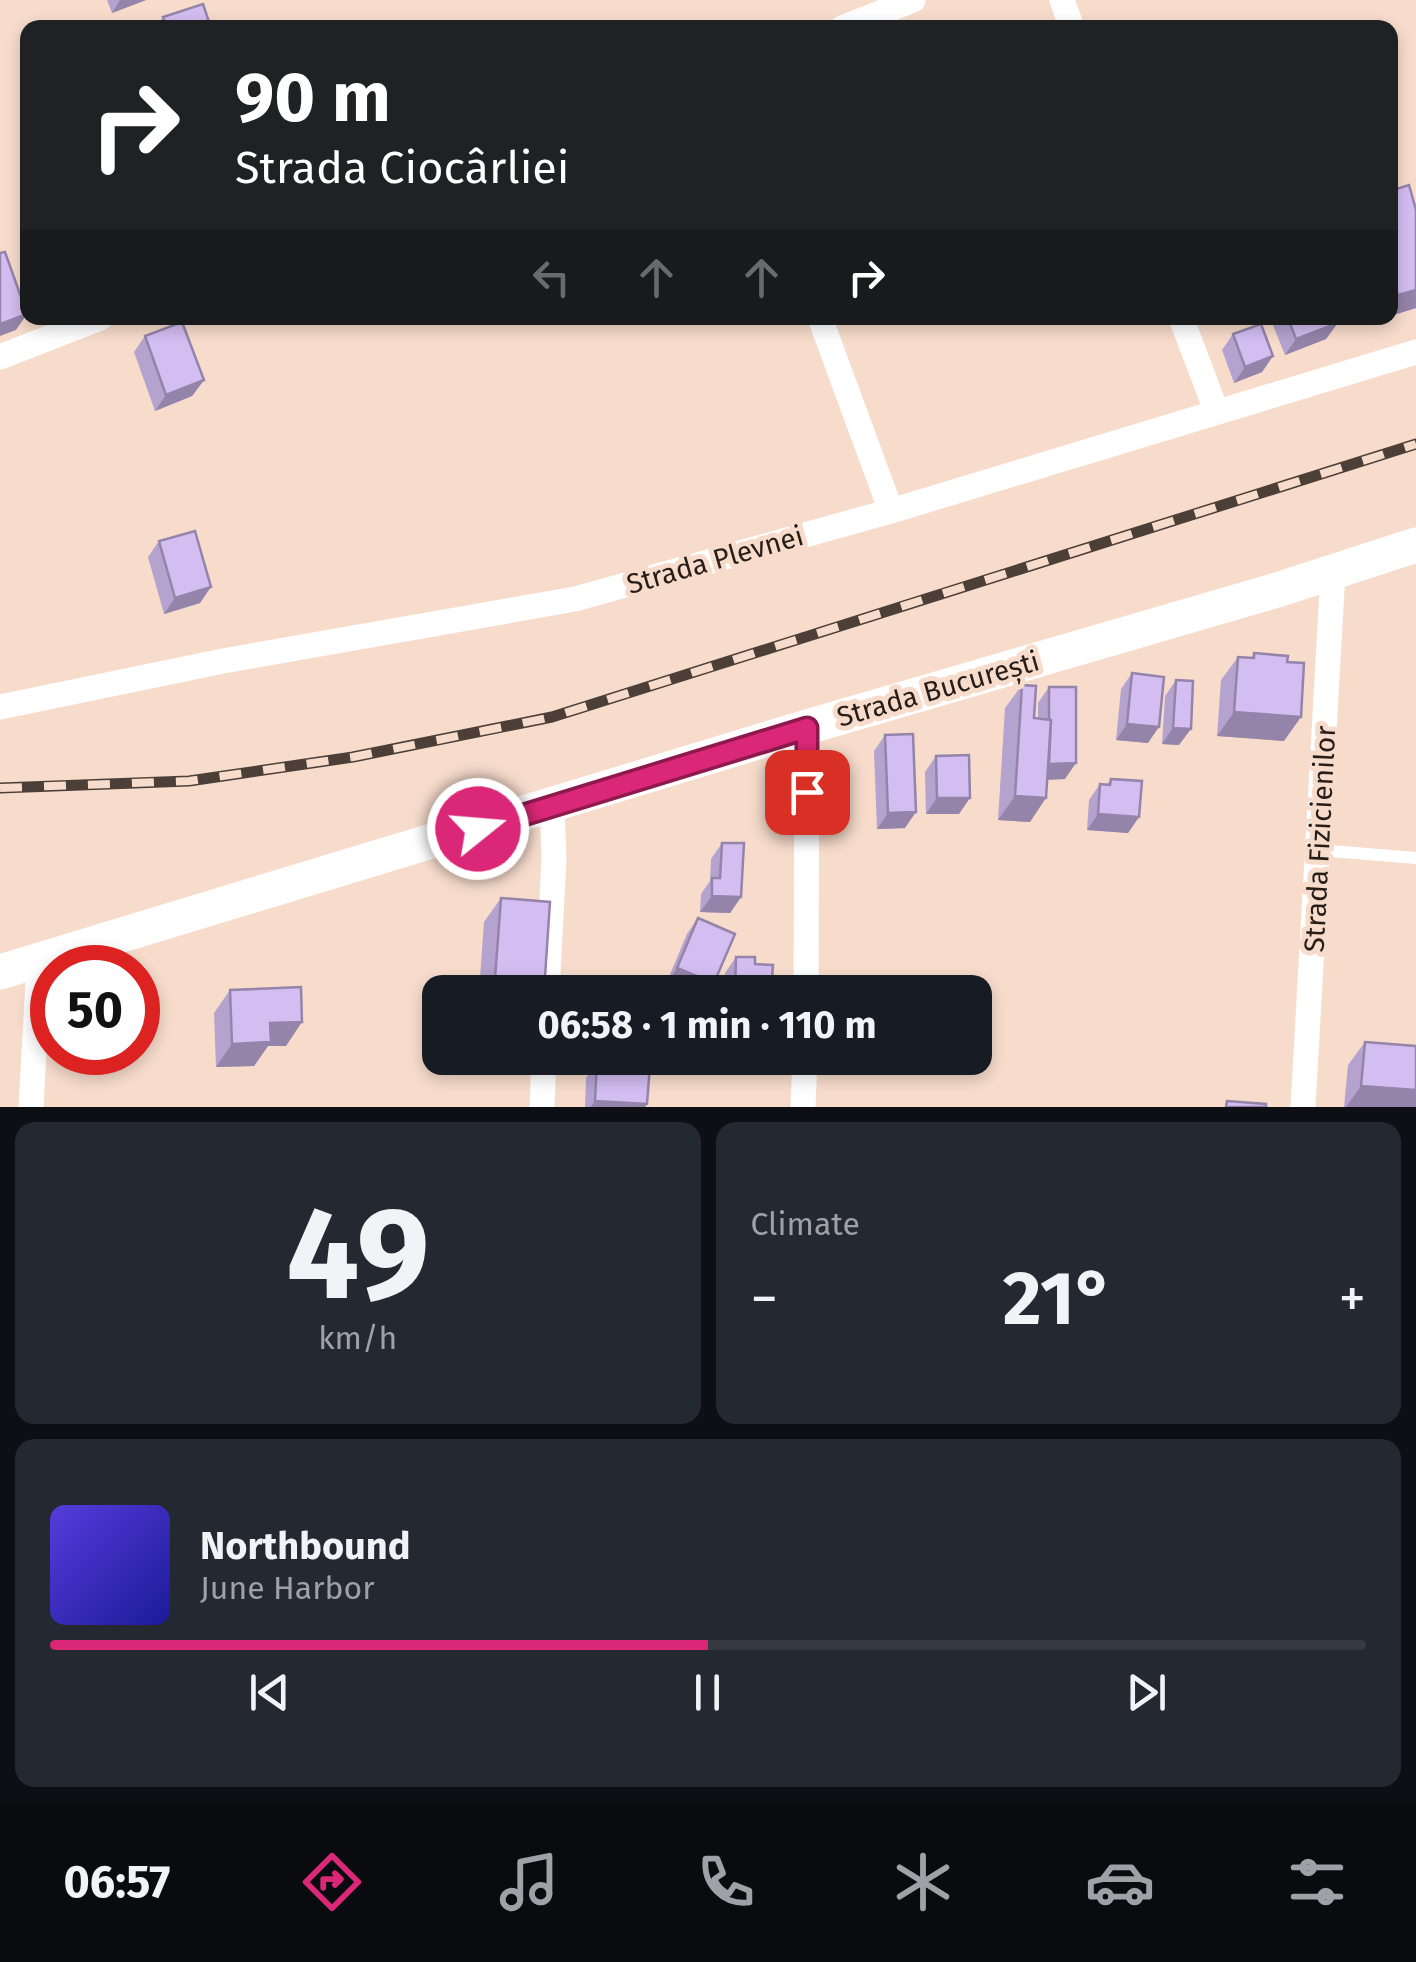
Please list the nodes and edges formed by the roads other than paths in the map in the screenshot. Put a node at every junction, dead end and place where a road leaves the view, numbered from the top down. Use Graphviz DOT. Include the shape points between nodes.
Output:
graph roads {
  1 [pos="913,0"];
  2 [pos="862,20"];
  3 [pos="82,325"];
  4 [pos="823,325"];
  5 [pos="1184,325"];
  6 [pos="1416,352"];
  7 [pos="0,356"];
  8 [pos="1216,410"];
  9 [pos="891,511"];
  10 [pos="1416,545"];
  11 [pos="1334,572"];
  12 [pos="0,707"];
  13 [pos="807,728"];
  14 [pos="552,806"];
  15 [pos="1320,850"];
  16 [pos="1416,858"];
  17 [pos="98,945"];
  18 [pos="30,965"];
  19 [pos="0,972"];
  20 [pos="549,975"];
  21 [pos="806,975"];
  22 [pos="32,1075"];
  23 [pos="543,1075"];
  24 [pos="804,1075"];
  25 [pos="30,1107"];
  26 [pos="542,1107"];
  27 [pos="803,1107"];
  28 [pos="1303,1107"];
  1 -- 2 [label="street"];
  3 -- 7 [label="street"];
  4 -- 9 [label="street"];
  5 -- 8 [label="street"];
  6 -- 8 [label="street, Strada Plevnei"];
  8 -- 9 [label="street, Strada Plevnei"];
  9 -- 12 [label="street, Strada Plevnei" via="575,599"];
  10 -- 11 [label="main road, Strada București"];
  11 -- 13 [label="main road, Strada București"];
  11 -- 15 [label="street, Strada Fizicienilor"];
  13 -- 14 [label="main road, Strada București"];
  13 -- 21 [label="street"];
  14 -- 17 [label="main road, Strada București"];
  14 -- 20 [label="street"];
  15 -- 16 [label="lane"];
  15 -- 28 [label="street, Strada Fizicienilor"];
  18 -- 19 [label="main road, Strada București"];
  22 -- 25 [label="street"];
  23 -- 26 [label="street"];
  24 -- 27 [label="street"];
}
